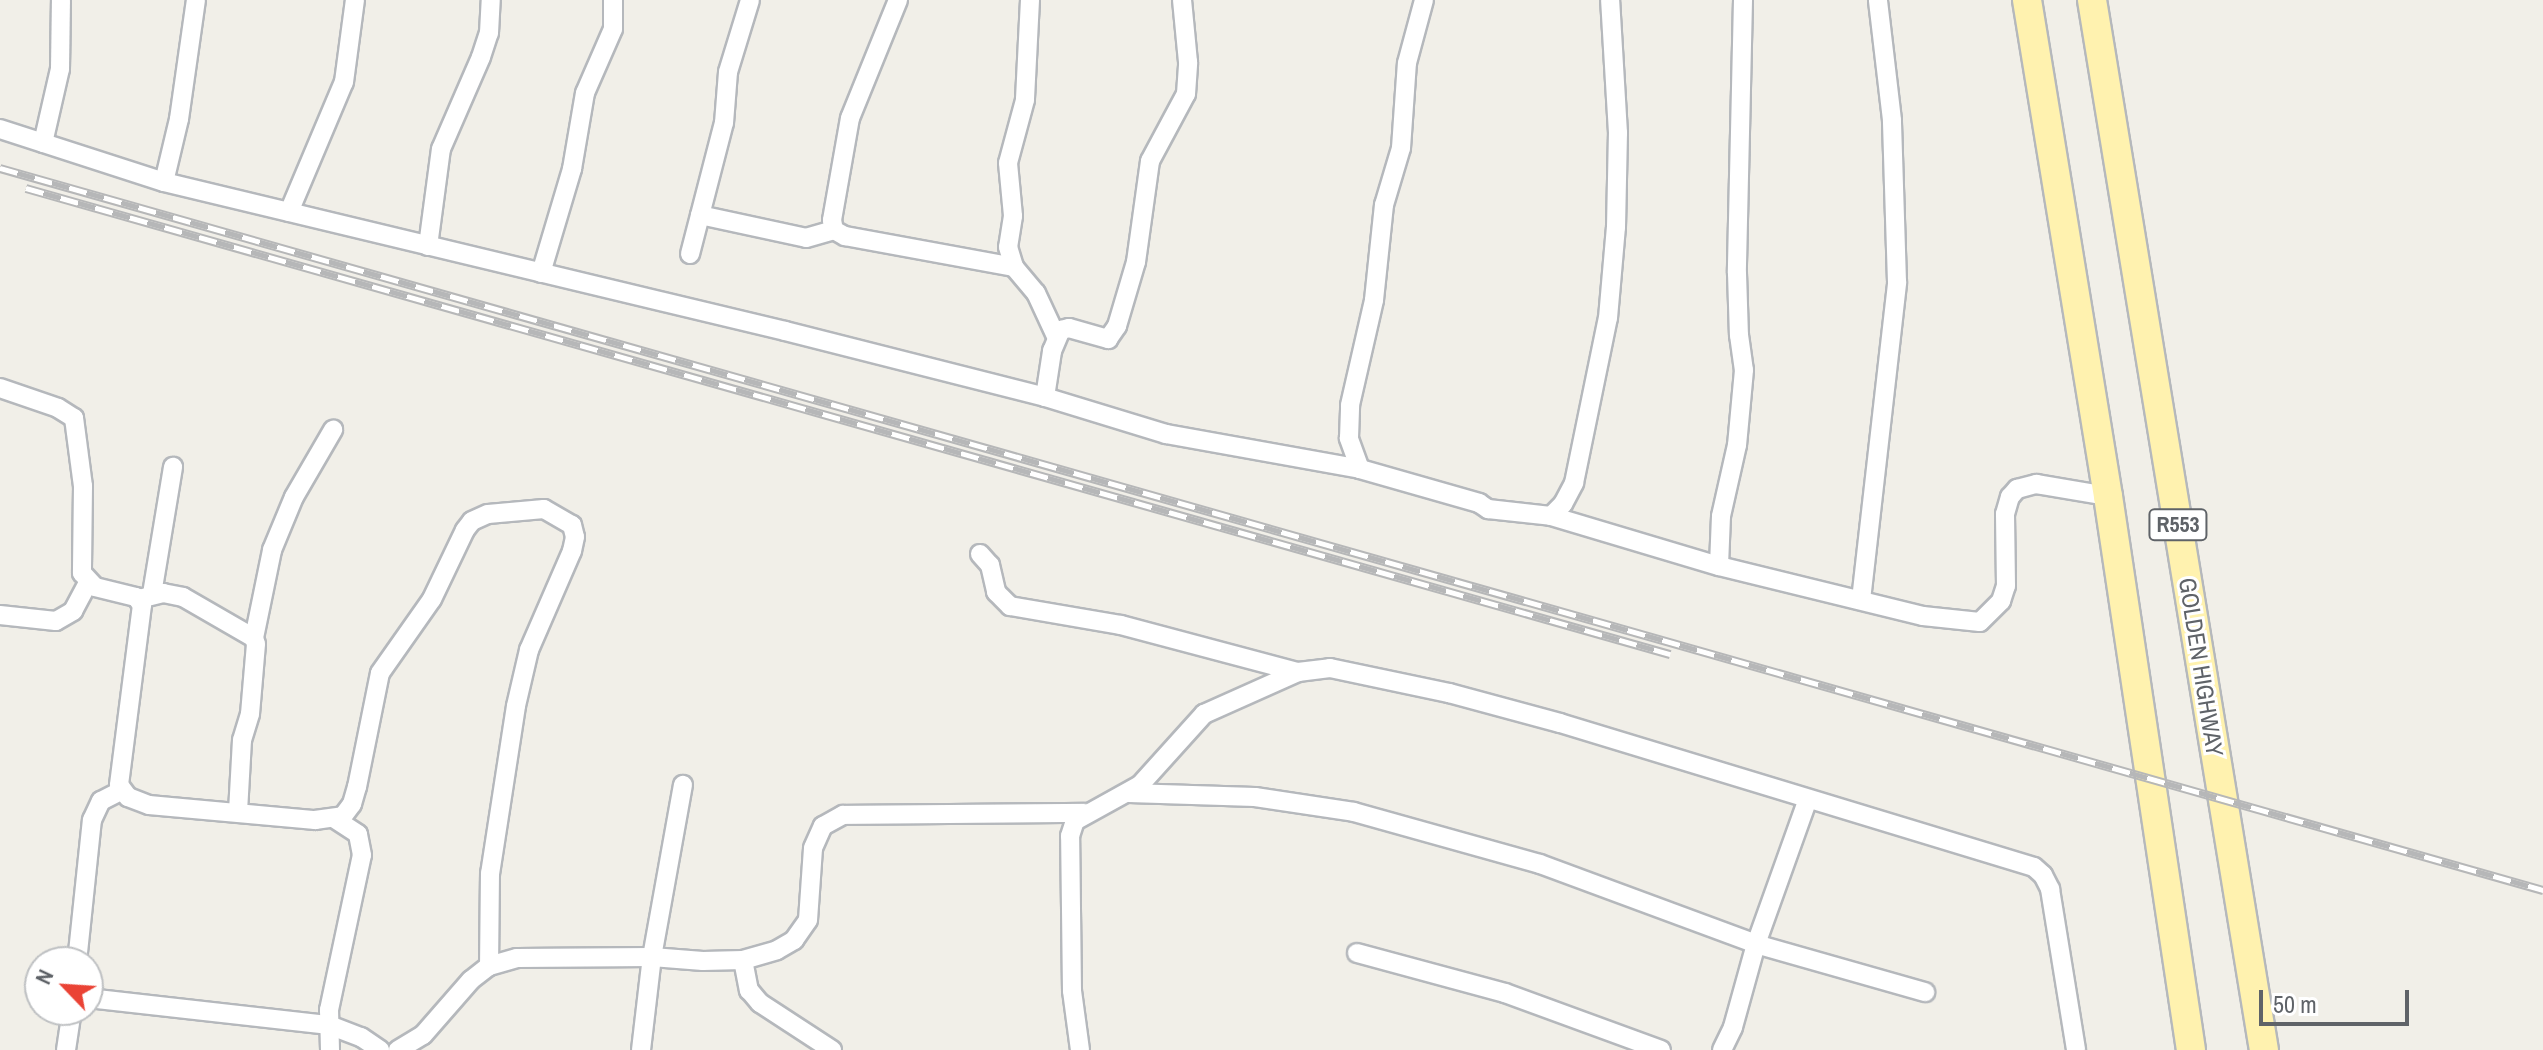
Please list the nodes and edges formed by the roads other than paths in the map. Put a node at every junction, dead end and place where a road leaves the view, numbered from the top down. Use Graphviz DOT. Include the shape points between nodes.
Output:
graph roads {
  1 [pos="61,0"];
  2 [pos="196,0"];
  3 [pos="355,0"];
  4 [pos="491,0"];
  5 [pos="613,0"];
  6 [pos="750,0"];
  7 [pos="898,0"];
  8 [pos="1030,0"];
  9 [pos="1182,0"];
  10 [pos="1424,0"];
  11 [pos="1610,0"];
  12 [pos="1743,0"];
  13 [pos="1878,0"];
  14 [pos="2027,0"];
  15 [pos="2092,0"];
  16 [pos="0,129"];
  17 [pos="43,143"];
  18 [pos="164,182"];
  19 [pos="289,212"];
  20 [pos="700,215"];
  21 [pos="834,230"];
  22 [pos="428,246"];
  23 [pos="690,254"];
  24 [pos="1014,267"];
  25 [pos="541,273"];
  26 [pos="1056,336"];
  27 [pos="0,388"];
  28 [pos="1045,397"];
  29 [pos="333,430"];
  30 [pos="173,467"];
  31 [pos="1360,469"];
  32 [pos="2108,496"];
  33 [pos="1551,516"];
  34 [pos="980,554"];
  35 [pos="1719,566"];
  36 [pos="88,583"];
  37 [pos="146,596"];
  38 [pos="1861,600"];
  39 [pos="0,615"];
  40 [pos="254,638"];
  41 [pos="1298,672"];
  42 [pos="683,785"];
  43 [pos="121,791"];
  44 [pos="1129,793"];
  45 [pos="1808,799"];
  46 [pos="238,811"];
  47 [pos="1084,813"];
  48 [pos="335,819"];
  49 [pos="1756,944"];
  50 [pos="79,946"];
  51 [pos="1357,953"];
  52 [pos="652,957"];
  53 [pos="743,960"];
  54 [pos="489,966"];
  55 [pos="1925,992"];
  56 [pos="104,1000"];
  57 [pos="329,1025"];
  58 [pos="70,1026"];
  59 [pos="829,1049"];
  60 [pos="66,1050"];
  61 [pos="330,1050"];
  62 [pos="380,1050"];
  63 [pos="398,1050"];
  64 [pos="641,1050"];
  65 [pos="1080,1050"];
  66 [pos="1661,1050"];
  67 [pos="1722,1050"];
  68 [pos="2076,1050"];
  69 [pos="2191,1050"];
  70 [pos="2264,1050"];
  1 -- 17 [label="street" via="60,69"];
  2 -- 18 [label="street"];
  3 -- 19 [label="street" via="344,82"];
  4 -- 22 [label="street" via="481,57 441,149"];
  5 -- 25 [label="street" via="613,29 582,104 572,169"];
  6 -- 20 [label="street" via="728,72 724,123"];
  7 -- 21 [label="street" via="850,118"];
  8 -- 24 [label="street" via="1025,100 1008,163 1013,216 1008,247"];
  9 -- 26 [label="street" via="1186,94 1150,161 1136,262 1117,326 1108,339 1069,328"];
  10 -- 31 [label="street" via="1407,63 1401,148 1384,205 1374,300 1347,424"];
  11 -- 33 [label="street" via="1618,133 1608,318 1574,483"];
  12 -- 35 [label="street" via="1737,273 1744,370 1737,445 1721,516"];
  13 -- 38 [label="street" via="1892,120 1897,282"];
  14 -- 32 [label="main road, R553"];
  15 -- 70 [label="main road, GOLDEN HIGHWAY / R553"];
  16 -- 17 [label="street"];
  17 -- 18 [label="street"];
  18 -- 19 [label="street"];
  19 -- 22 [label="street"];
  20 -- 21 [label="street" via="806,238"];
  20 -- 23 [label="street"];
  21 -- 24 [label="street"];
  22 -- 25 [label="street"];
  24 -- 26 [label="street" via="1036,293"];
  25 -- 28 [label="street"];
  26 -- 28 [label="street"];
  27 -- 36 [label="street" via="66,411 77,424 82,573"];
  28 -- 31 [label="street" via="1166,434"];
  29 -- 40 [label="street" via="277,536 264,575"];
  30 -- 37 [label="street"];
  31 -- 33 [label="street" via="1488,509"];
  32 -- 38 [label="street" via="2036,484 2017,489 2006,505 2006,586 2001,601 1980,622 1923,616"];
  32 -- 69 [label="main road, R553"];
  33 -- 35 [label="street"];
  34 -- 41 [label="street" via="990,565 996,592 1010,606 1121,625"];
  35 -- 38 [label="street"];
  36 -- 37 [label="street"];
  36 -- 39 [label="street" via="73,611 56,621"];
  37 -- 40 [label="street" via="183,597"];
  37 -- 43 [label="street"];
  40 -- 46 [label="street"];
  41 -- 44 [label="street" via="1204,714"];
  41 -- 45 [label="street" via="1330,668 1449,693"];
  42 -- 52 [label="street"];
  43 -- 46 [label="street" via="149,805"];
  43 -- 50 [label="street" via="101,801 92,820"];
  44 -- 47 [label="street"];
  44 -- 49 [label="street" via="1255,797 1354,812 1540,864"];
  45 -- 49 [label="street"];
  45 -- 68 [label="street" via="2023,862 2043,875 2053,901"];
  46 -- 48 [label="street"];
  47 -- 53 [label="street" via="831,819 813,848 808,920 794,940"];
  47 -- 65 [label="street" via="1070,836 1072,991"];
  48 -- 54 [label="street" via="347,812 357,787 380,673 432,599 465,530 488,514 511,511 544,509 566,518 575,537 572,551 529,650 509,748 489,884"];
  48 -- 57 [label="street" via="358,834 362,855"];
  49 -- 55 [label="street"];
  49 -- 67 [label="street"];
  51 -- 66 [label="street" via="1505,993"];
  52 -- 53 [label="street"];
  52 -- 54 [label="street" via="517,958"];
  52 -- 64 [label="street"];
  53 -- 59 [label="street" via="749,990 760,1003"];
  54 -- 63 [label="street" via="423,1035"];
  56 -- 57 [label="street"];
  57 -- 61 [label="street"];
  57 -- 62 [label="street"];
  58 -- 60 [label="street"];
}
